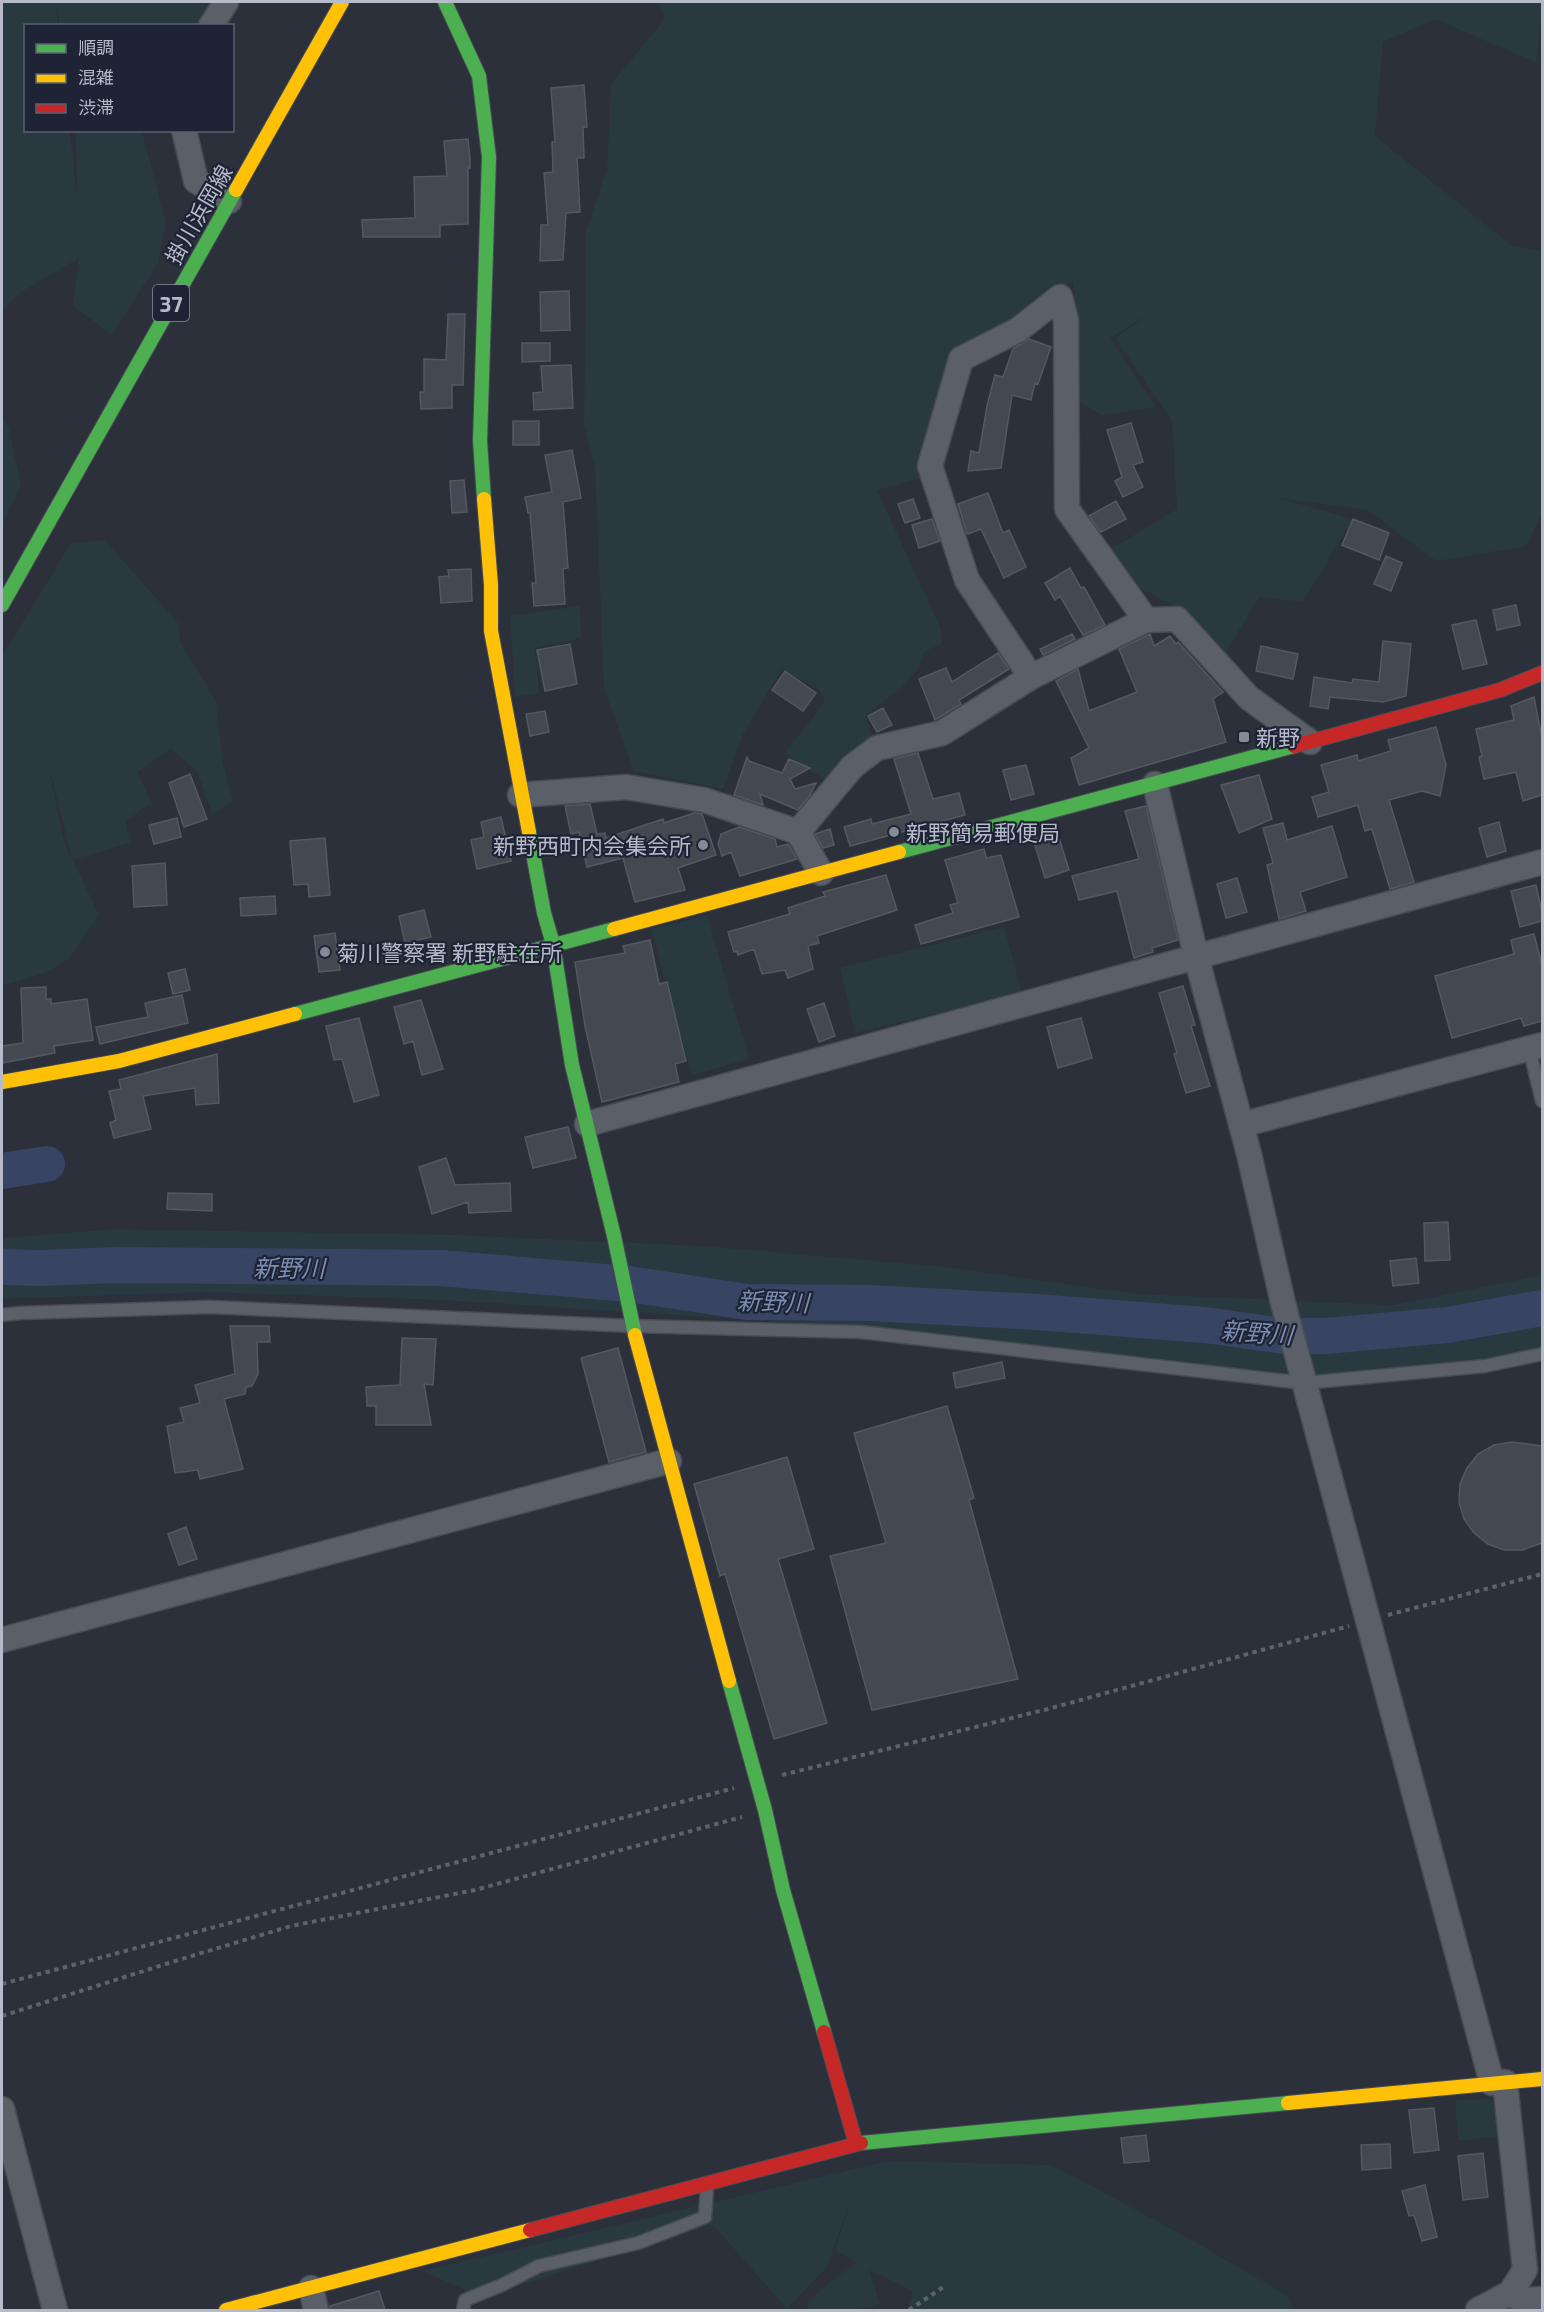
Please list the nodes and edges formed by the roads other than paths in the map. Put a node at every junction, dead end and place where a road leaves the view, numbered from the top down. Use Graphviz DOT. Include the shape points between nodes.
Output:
graph roads {
  1 [pos="226,2"];
  2 [pos="342,2"];
  3 [pos="445,2"];
  4 [pos="212,24"];
  5 [pos="184,132"];
  6 [pos="229,201"];
  7 [pos="2,605"];
  8 [pos="1146,620"];
  9 [pos="1542,673"];
  10 [pos="1031,677"];
  11 [pos="1310,742"];
  12 [pos="1155,784"];
  13 [pos="520,795"];
  14 [pos="798,832"];
  15 [pos="1542,862"];
  16 [pos="821,873"];
  17 [pos="553,944"];
  18 [pos="1196,956"];
  19 [pos="1536,1046"];
  20 [pos="2,1082"];
  21 [pos="1542,1101"];
  22 [pos="587,1124"];
  23 [pos="1241,1125"];
  24 [pos="2,1315"];
  25 [pos="633,1326"];
  26 [pos="1542,1354"];
  27 [pos="1304,1383"];
  28 [pos="669,1461"];
  29 [pos="2,1640"];
  30 [pos="1542,2079"];
  31 [pos="1498,2082"];
  32 [pos="2,2109"];
  33 [pos="856,2144"];
  34 [pos="707,2182"];
  35 [pos="1510,2294"];
  36 [pos="314,2299"];
  37 [pos="1542,2299"];
  38 [pos="55,2310"];
  39 [pos="226,2310"];
  40 [pos="463,2310"];
  41 [pos="1478,2310"];
  1 -- 4 [label="street"];
  2 -- 6 [label="street, 掛川浜岡線 / 37"];
  3 -- 13 [label="street" via="479,76 489,157 480,441 491,631"];
  5 -- 6 [label="street" via="196,181"];
  6 -- 7 [label="street, 掛川浜岡線 / 37"];
  8 -- 10 [label="street"];
  8 -- 10 [label="street" via="1067,509 1066,320 1060,297 1018,330 962,359 930,466 967,580"];
  8 -- 11 [label="street" via="1177,619 1249,698"];
  9 -- 11 [label="street" via="1500,690"];
  10 -- 14 [label="street" via="942,733 877,748 852,767"];
  11 -- 12 [label="street"];
  12 -- 16 [label="street"];
  12 -- 18 [label="street"];
  13 -- 14 [label="street" via="626,787 704,800"];
  13 -- 17 [label="street"];
  14 -- 16 [label="street"];
  15 -- 18 [label="street"];
  16 -- 17 [label="street"];
  17 -- 20 [label="street" via="119,1061"];
  17 -- 22 [label="street" via="572,1065"];
  18 -- 22 [label="street"];
  18 -- 23 [label="street"];
  19 -- 21 [label="lane"];
  19 -- 23 [label="street"];
  22 -- 25 [label="street"];
  23 -- 27 [label="street"];
  24 -- 25 [label="lane" via="209,1307"];
  25 -- 27 [label="lane" via="861,1332"];
  25 -- 28 [label="street"];
  26 -- 27 [label="lane" via="1485,1366"];
  27 -- 31 [label="street"];
  28 -- 29 [label="street"];
  28 -- 33 [label="street" via="765,1810 783,1890"];
  30 -- 31 [label="street"];
  31 -- 33 [label="street"];
  31 -- 35 [label="street" via="1525,2270"];
  32 -- 38 [label="street"];
  33 -- 34 [label="street"];
  34 -- 36 [label="street"];
  34 -- 40 [label="lane" via="705,2217 638,2243 539,2266 465,2300"];
  35 -- 37 [label="street" via="1521,2300"];
  35 -- 41 [label="street"];
  36 -- 39 [label="street"];
}
